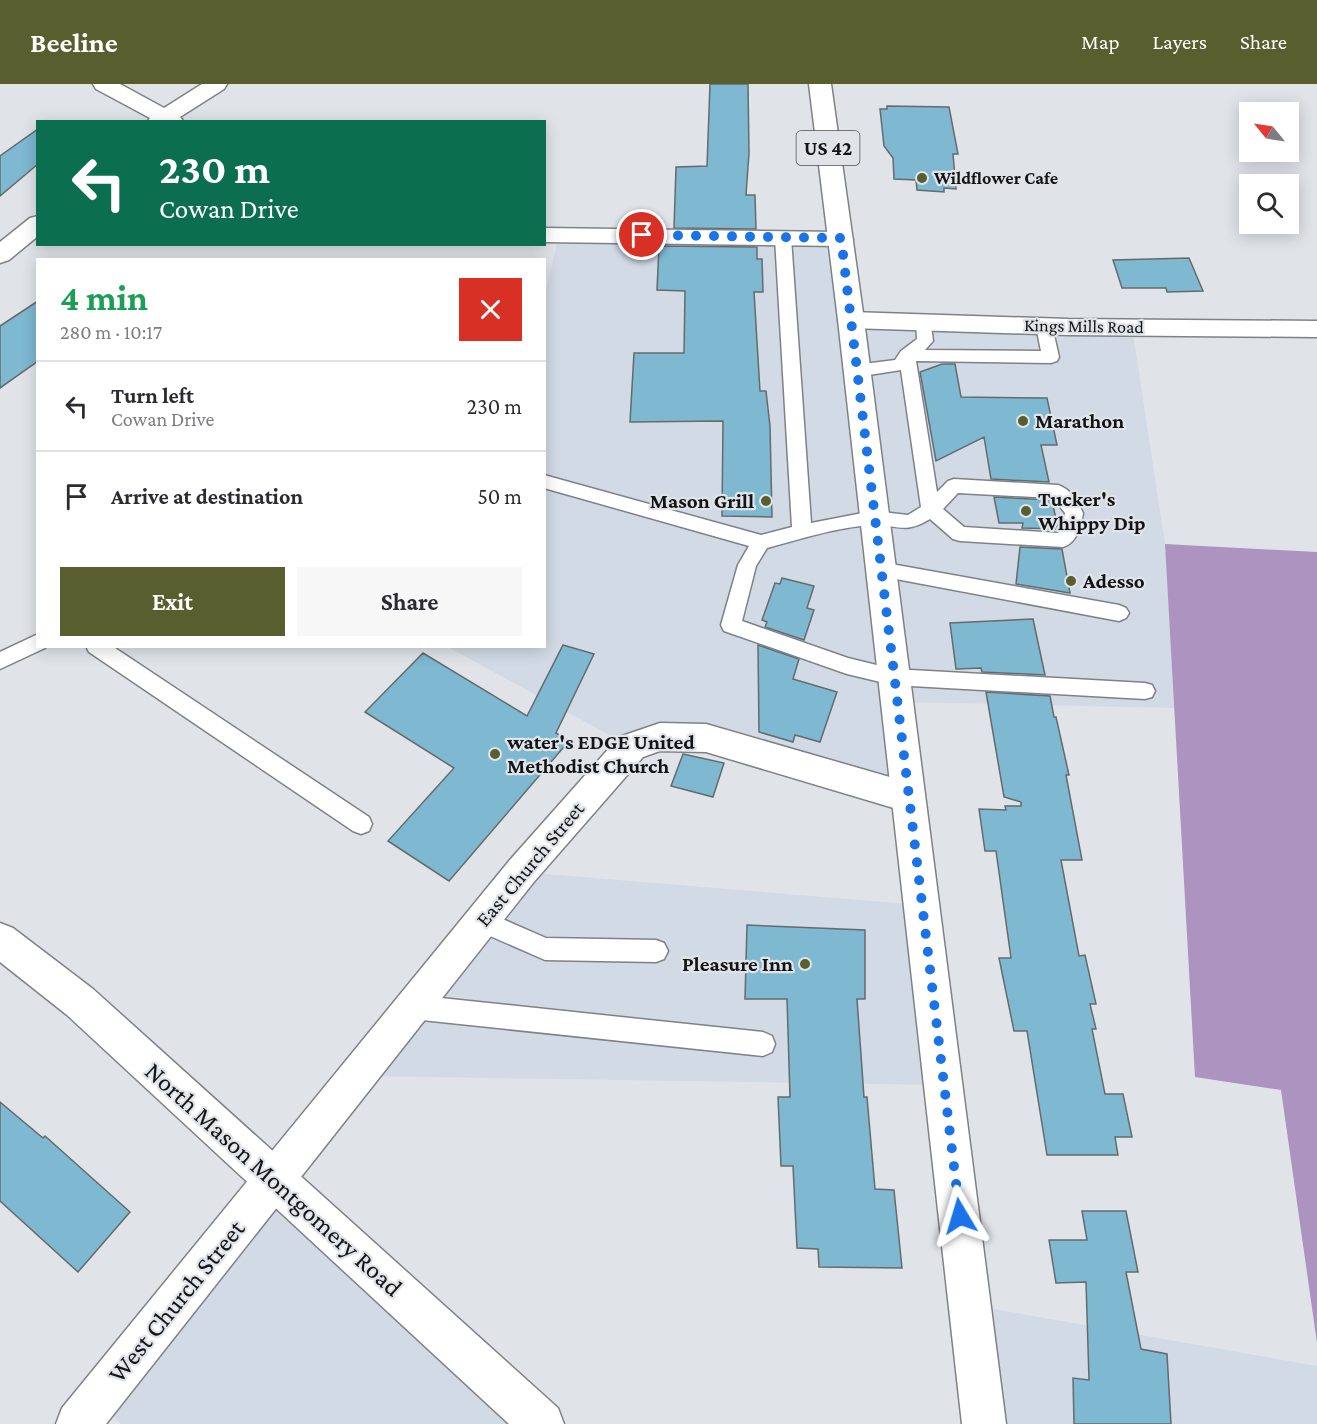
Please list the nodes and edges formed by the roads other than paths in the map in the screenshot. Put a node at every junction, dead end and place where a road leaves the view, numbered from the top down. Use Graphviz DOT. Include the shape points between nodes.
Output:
graph roads {
  1 [pos="104,84"];
  2 [pos="216,84"];
  3 [pos="820,84"];
  4 [pos="165,120"];
  5 [pos="36,225"];
  6 [pos="546,235"];
  7 [pos="783,238"];
  8 [pos="841,238"];
  9 [pos="0,255"];
  10 [pos="851,320"];
  11 [pos="924,322"];
  12 [pos="1044,326"];
  13 [pos="1317,329"];
  14 [pos="908,355"];
  15 [pos="856,371"];
  16 [pos="546,482"];
  17 [pos="931,510"];
  18 [pos="873,518"];
  19 [pos="802,532"];
  20 [pos="760,542"];
  21 [pos="880,569"];
  22 [pos="1119,613"];
  23 [pos="36,643"];
  24 [pos="99,648"];
  25 [pos="0,661"];
  26 [pos="893,676"];
  27 [pos="1145,691"];
  28 [pos="908,797"];
  29 [pos="361,824"];
  30 [pos="482,921"];
  31 [pos="0,940"];
  32 [pos="656,951"];
  33 [pos="412,1007"];
  34 [pos="763,1044"];
  35 [pos="275,1179"];
  36 [pos="78,1424"];
  37 [pos="542,1424"];
  38 [pos="984,1424"];
  1 -- 4 [label="main road"];
  2 -- 4 [label="main road"];
  3 -- 8 [label="main road, US 42"];
  5 -- 9 [label="main road"];
  6 -- 7 [label="main road"];
  7 -- 8 [label="main road"];
  7 -- 19 [label="lane"];
  8 -- 10 [label="main road, US 42"];
  10 -- 11 [label="main road, Kings Mills Road"];
  10 -- 15 [label="main road, US 42"];
  11 -- 12 [label="main road, Kings Mills Road"];
  11 -- 14 [label="lane" via="925,341"];
  12 -- 13 [label="main road, Kings Mills Road"];
  12 -- 14 [label="lane" via="1051,357"];
  14 -- 15 [label="lane" via="900,365"];
  14 -- 17 [label="lane"];
  15 -- 18 [label="main road, US 42"];
  16 -- 20 [label="lane"];
  17 -- 17 [label="lane" via="960,534 1063,540 1074,513 1058,492 954,486"];
  17 -- 18 [label="lane" via="911,522"];
  18 -- 19 [label="lane"];
  18 -- 21 [label="main road, US 42"];
  19 -- 20 [label="lane"];
  20 -- 26 [label="lane" via="747,565 731,625 847,666"];
  21 -- 22 [label="lane"];
  21 -- 26 [label="main road, US 42"];
  23 -- 25 [label="lane"];
  24 -- 29 [label="lane"];
  26 -- 27 [label="lane"];
  26 -- 28 [label="main road, US 42"];
  28 -- 30 [label="main road, East Church Street" via="706,738 660,737 631,747"];
  28 -- 38 [label="main road, US 42"];
  30 -- 32 [label="lane" via="545,949"];
  30 -- 33 [label="main road, East Church Street"];
  31 -- 35 [label="main road, North Mason Montgomery Road" via="80,1002"];
  33 -- 34 [label="lane"];
  33 -- 35 [label="main road, East Church Street"];
  35 -- 36 [label="main road, West Church Street"];
  35 -- 37 [label="main road, North Mason Montgomery Road"];
}
